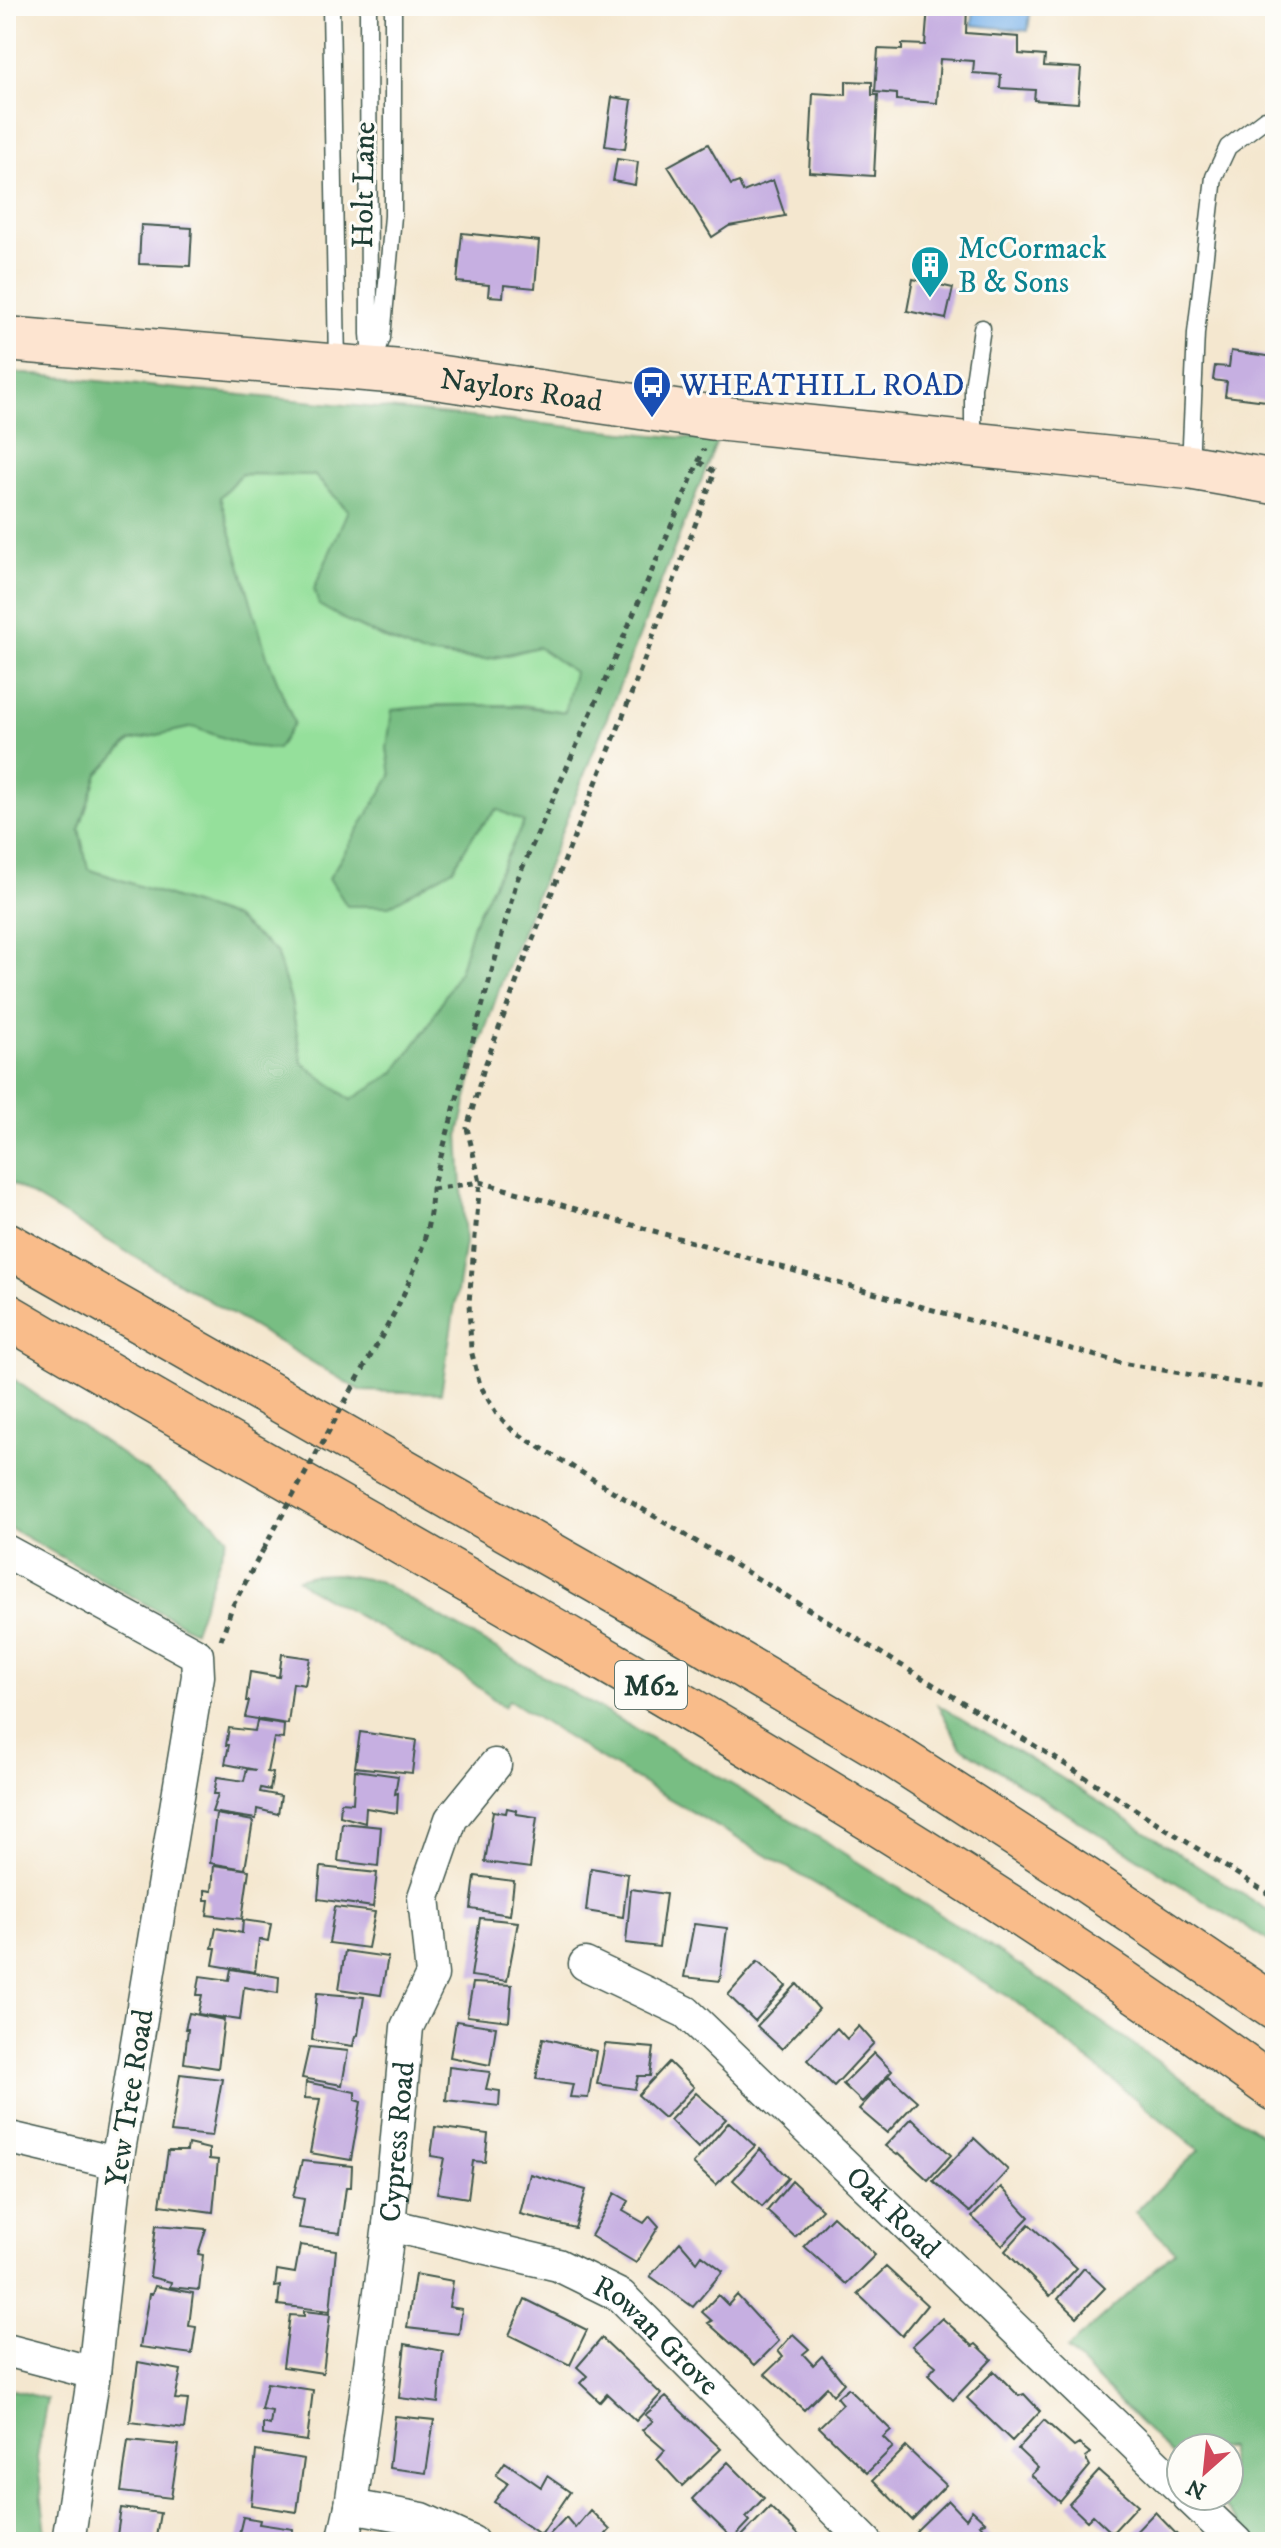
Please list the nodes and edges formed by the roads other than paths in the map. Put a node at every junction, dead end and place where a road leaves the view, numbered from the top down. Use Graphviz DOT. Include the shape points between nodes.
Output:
graph roads {
  1 [pos="331,6"];
  2 [pos="368,6"];
  3 [pos="393,6"];
  4 [pos="1275,119"];
  5 [pos="982,328"];
  6 [pos="6,339"];
  7 [pos="361,367"];
  8 [pos="972,445"];
  9 [pos="1189,467"];
  10 [pos="1275,482"];
  11 [pos="6,1244"];
  12 [pos="6,1315"];
  13 [pos="6,1551"];
  14 [pos="495,1765"];
  15 [pos="585,1964"];
  16 [pos="1275,2008"];
  17 [pos="1275,2089"];
  18 [pos="6,2137"];
  19 [pos="117,2163"];
  20 [pos="389,2225"];
  21 [pos="6,2350"];
  22 [pos="94,2373"];
  23 [pos="1165,2474"];
  24 [pos="351,2506"];
  25 [pos="1205,2512"];
  26 [pos="68,2542"];
  27 [pos="343,2542"];
  28 [pos="472,2542"];
  29 [pos="866,2542"];
  30 [pos="1236,2542"];
  1 -- 7 [label="lane"];
  2 -- 7 [label="lane, Holt Lane" via="369,334"];
  3 -- 7 [label="lane, Holt Lane" via="392,228 382,338"];
  4 -- 9 [label="lane" via="1265,119 1228,147 1214,177 1196,333"];
  5 -- 8 [label="lane"];
  6 -- 7 [label="street, Naylors Road"];
  7 -- 8 [label="street, Naylors Road" via="716,418"];
  8 -- 9 [label="street, Naylors Road"];
  9 -- 10 [label="street, Naylors Road"];
  11 -- 16 [label="highway, M62" via="882,1748"];
  12 -- 17 [label="highway, M62" via="634,1674 1055,1937"];
  13 -- 19 [label="street, Yew Tree Road" via="208,1648 198,1676"];
  14 -- 20 [label="street, Cypress Road" via="451,1819 424,1897 432,1975 407,2027"];
  15 -- 23 [label="street, Oak Road" via="686,2012"];
  18 -- 19 [label="street"];
  19 -- 22 [label="street, Yew Tree Road"];
  20 -- 24 [label="street, Cypress Road"];
  20 -- 29 [label="street, Rowan Grove" via="558,2265 621,2296"];
  21 -- 22 [label="street"];
  22 -- 26 [label="street, Yew Tree Road"];
  24 -- 27 [label="street, Cypress Road"];
  24 -- 28 [label="street" via="422,2519"];
  25 -- 30 [label="street"];
}
